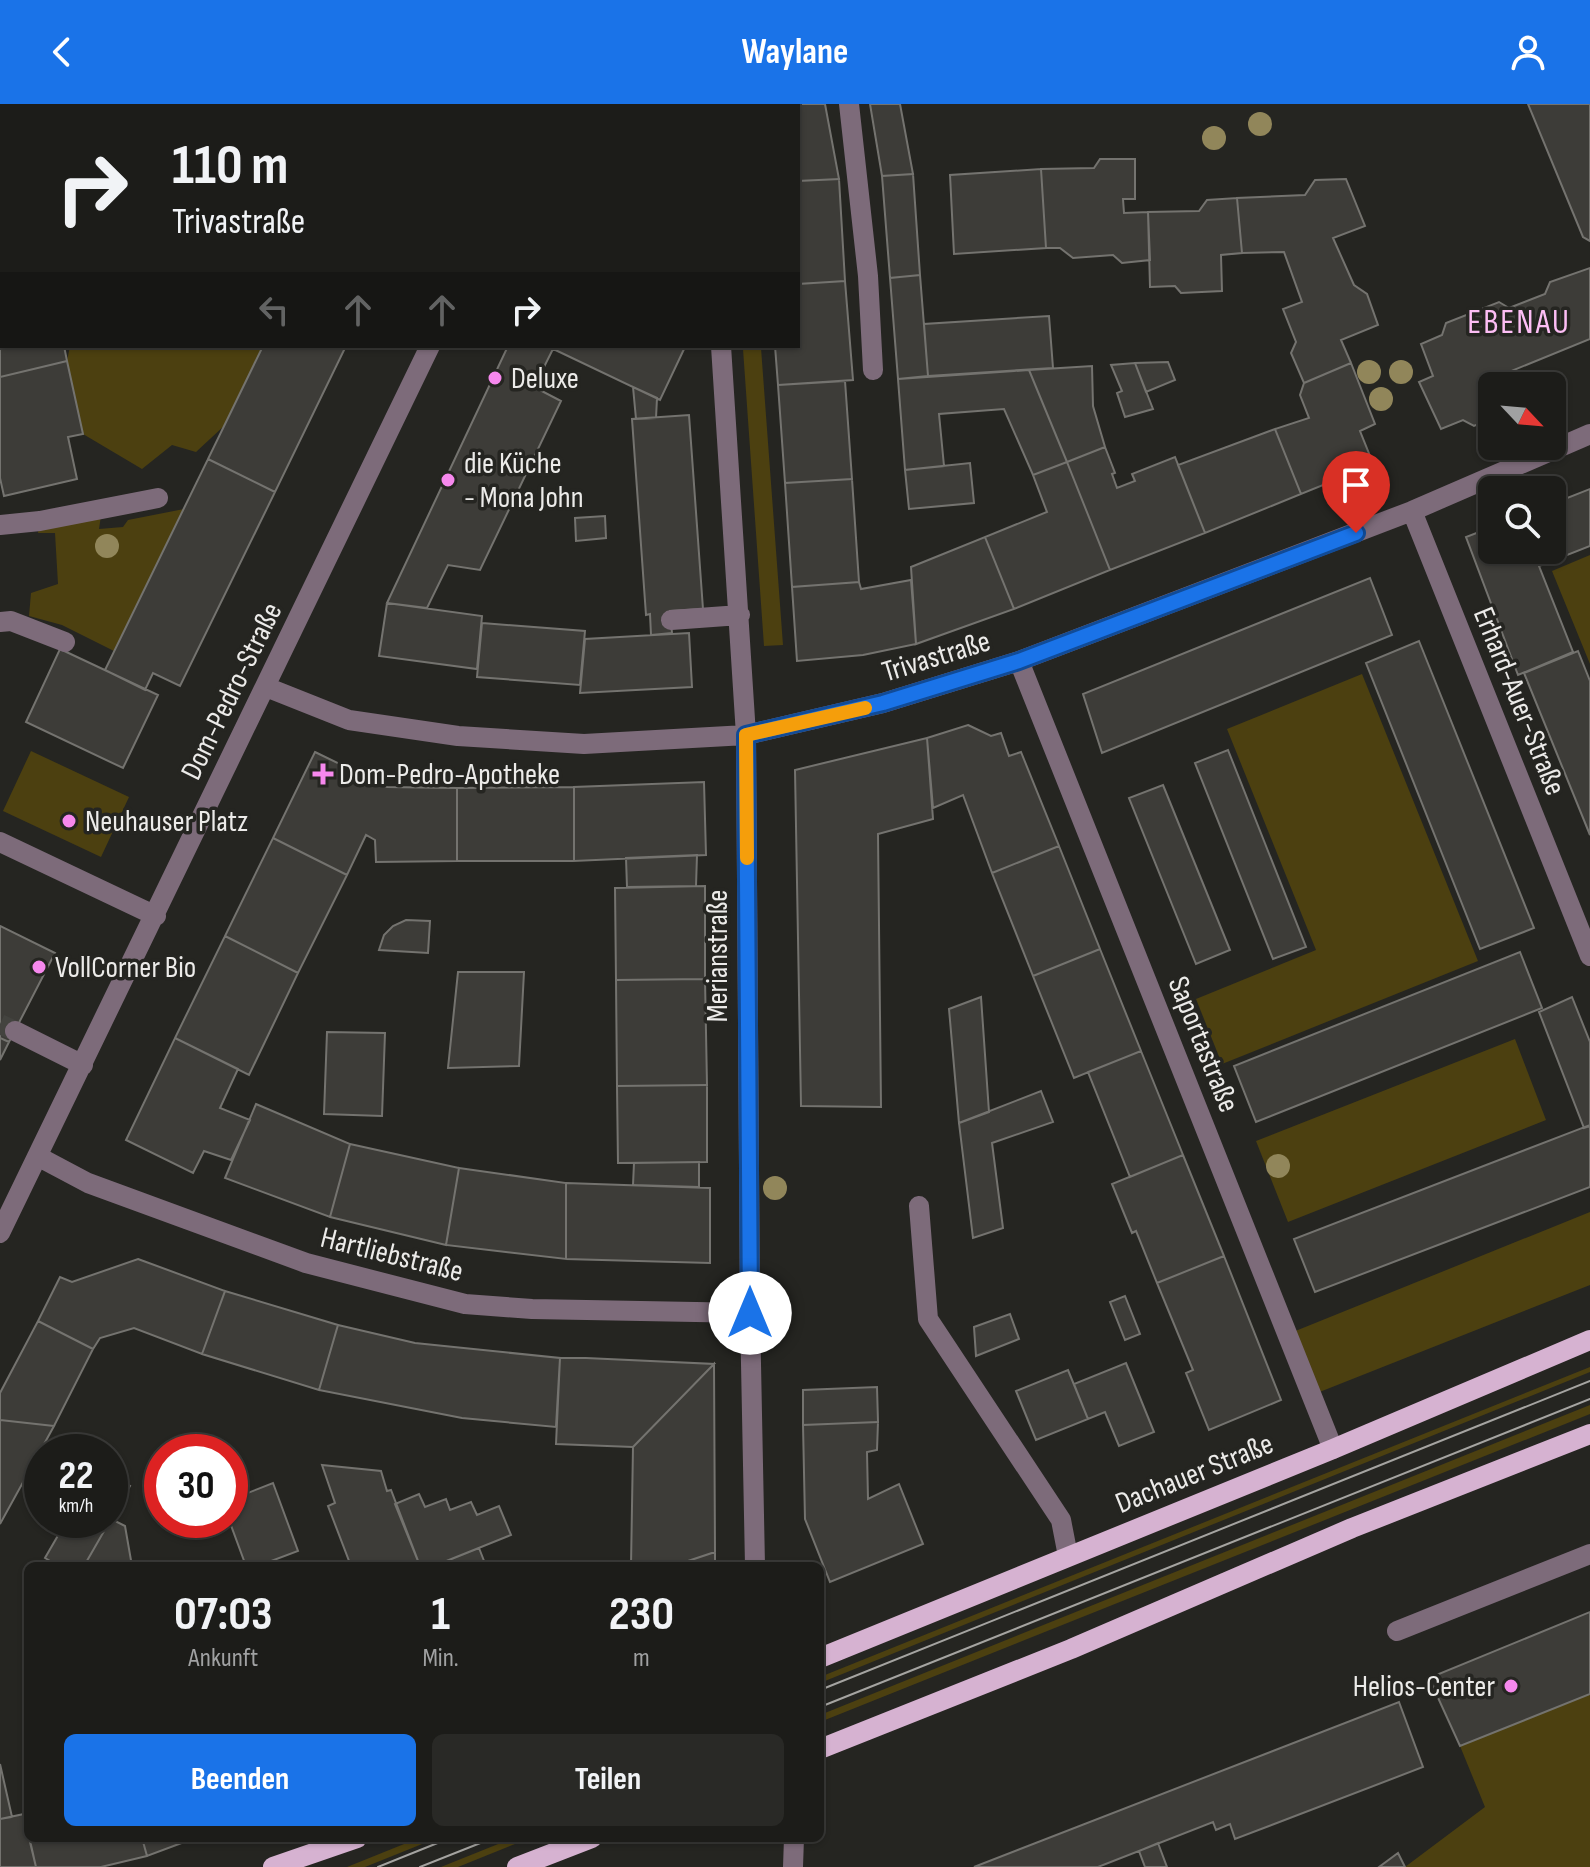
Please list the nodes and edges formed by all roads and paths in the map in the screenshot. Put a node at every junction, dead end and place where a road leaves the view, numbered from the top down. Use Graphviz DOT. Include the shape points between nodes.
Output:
graph roads {
  1 [pos="849,104"];
  2 [pos="429,348"];
  3 [pos="721,348"];
  4 [pos="873,370"];
  5 [pos="1590,434"];
  6 [pos="158,498"];
  7 [pos="1412,511"];
  8 [pos="0,525"];
  9 [pos="740,615"];
  10 [pos="671,620"];
  11 [pos="0,622"];
  12 [pos="65,642"];
  13 [pos="1019,661"];
  14 [pos="266,687"];
  15 [pos="746,735"];
  16 [pos="0,842"];
  17 [pos="156,916"];
  18 [pos="1590,956"];
  19 [pos="15,1031"];
  20 [pos="83,1065"];
  21 [pos="39,1157"];
  22 [pos="919,1206"];
  23 [pos="0,1233"];
  24 [pos="750,1313"];
  25 [pos="1590,1340"];
  26 [pos="1590,1434"];
  27 [pos="1333,1449"];
  28 [pos="1590,1554"];
  29 [pos="1068,1556"];
  30 [pos="755,1562"];
  31 [pos="1397,1631"];
  32 [pos="824,1656"];
  33 [pos="824,1747"];
  34 [pos="345,1842"];
  35 [pos="582,1842"];
  36 [pos="794,1842"];
  37 [pos="273,1867"];
  38 [pos="517,1867"];
  39 [pos="793,1867"];
  1 -- 4 [label="street"];
  2 -- 14 [label="street, Dom-Pedro-Straße"];
  3 -- 9 [label="street, Merianstraße"];
  5 -- 7 [label="street, Trivastraße"];
  6 -- 8 [label="street"];
  7 -- 13 [label="street, Trivastraße"];
  7 -- 18 [label="street, Erhard-Auer-Straße"];
  9 -- 10 [label="street"];
  9 -- 15 [label="street, Merianstraße"];
  11 -- 12 [label="street" via="11,621"];
  13 -- 15 [label="street, Trivastraße" via="883,703"];
  13 -- 27 [label="street, Saportastraße"];
  14 -- 15 [label="street, Trivastraße" via="349,720 458,736 584,744"];
  14 -- 17 [label="street, Dom-Pedro-Straße"];
  15 -- 24 [label="street, Merianstraße"];
  16 -- 17 [label="street"];
  17 -- 20 [label="street, Dom-Pedro-Straße"];
  19 -- 20 [label="street"];
  20 -- 21 [label="street, Dom-Pedro-Straße"];
  21 -- 23 [label="street, Dom-Pedro-Straße"];
  21 -- 24 [label="street, Hartliebstraße" via="88,1183 306,1263 465,1304"];
  22 -- 29 [label="street" via="928,1319 1061,1520"];
  24 -- 30 [label="street, Merianstraße"];
  25 -- 27 [label="main road, Dachauer Straße"];
  26 -- 33 [label="main road"];
  27 -- 29 [label="main road, Dachauer Straße"];
  28 -- 31 [label="street"];
  29 -- 32 [label="main road, Dachauer Straße"];
  34 -- 37 [label="main road"];
  35 -- 38 [label="main road"];
  36 -- 39 [label="street"];
}
